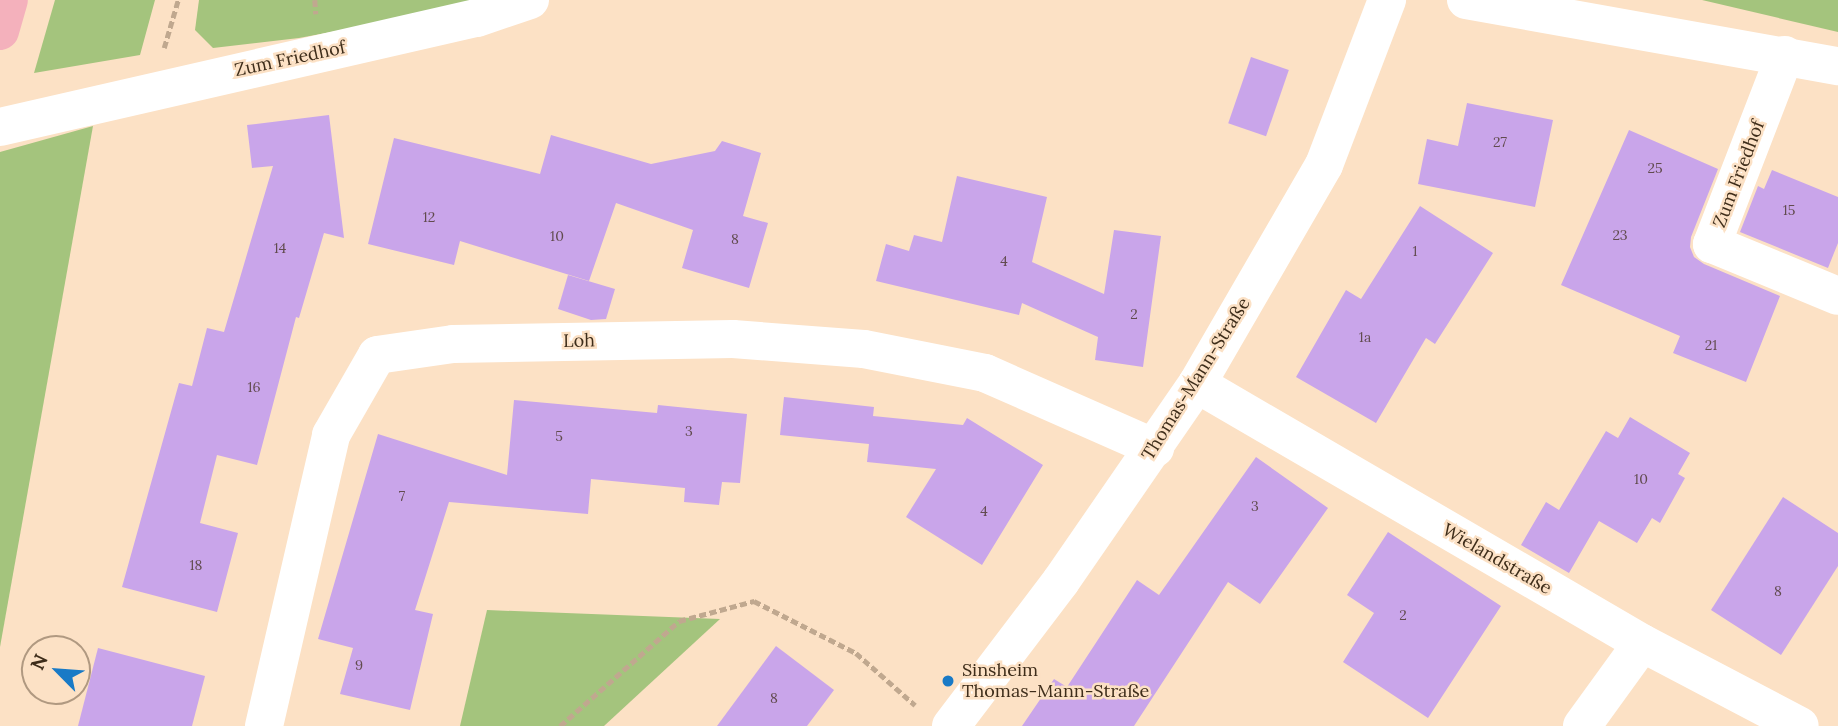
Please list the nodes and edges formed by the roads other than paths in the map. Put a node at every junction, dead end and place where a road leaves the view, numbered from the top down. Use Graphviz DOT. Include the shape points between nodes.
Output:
graph roads {
  1 [pos="9,0"];
  2 [pos="530,0"];
  3 [pos="1387,0"];
  4 [pos="1466,0"];
  5 [pos="0,32"];
  6 [pos="1785,55"];
  7 [pos="1838,66"];
  8 [pos="0,127"];
  9 [pos="1838,296"];
  10 [pos="1197,384"];
  11 [pos="1155,447"];
  12 [pos="1642,643"];
  13 [pos="264,726"];
  14 [pos="951,726"];
  15 [pos="1582,726"];
  16 [pos="1800,726"];
  1 -- 5 [label="highway"];
  2 -- 8 [label="street, Zum Friedhof" via="477,18"];
  3 -- 10 [label="street, Thomas-Mann-Straße" via="1324,165"];
  4 -- 6 [label="street"];
  6 -- 7 [label="street"];
  6 -- 9 [label="street, Zum Friedhof" via="1712,244"];
  10 -- 11 [label="street, Thomas-Mann-Straße"];
  10 -- 12 [label="street, Wielandstraße"];
  11 -- 13 [label="street, Loh" via="985,373 864,349 733,339 453,344 377,355 331,435"];
  11 -- 14 [label="street, Thomas-Mann-Straße"];
  12 -- 15 [label="street"];
  12 -- 16 [label="street, Wielandstraße"];
}
